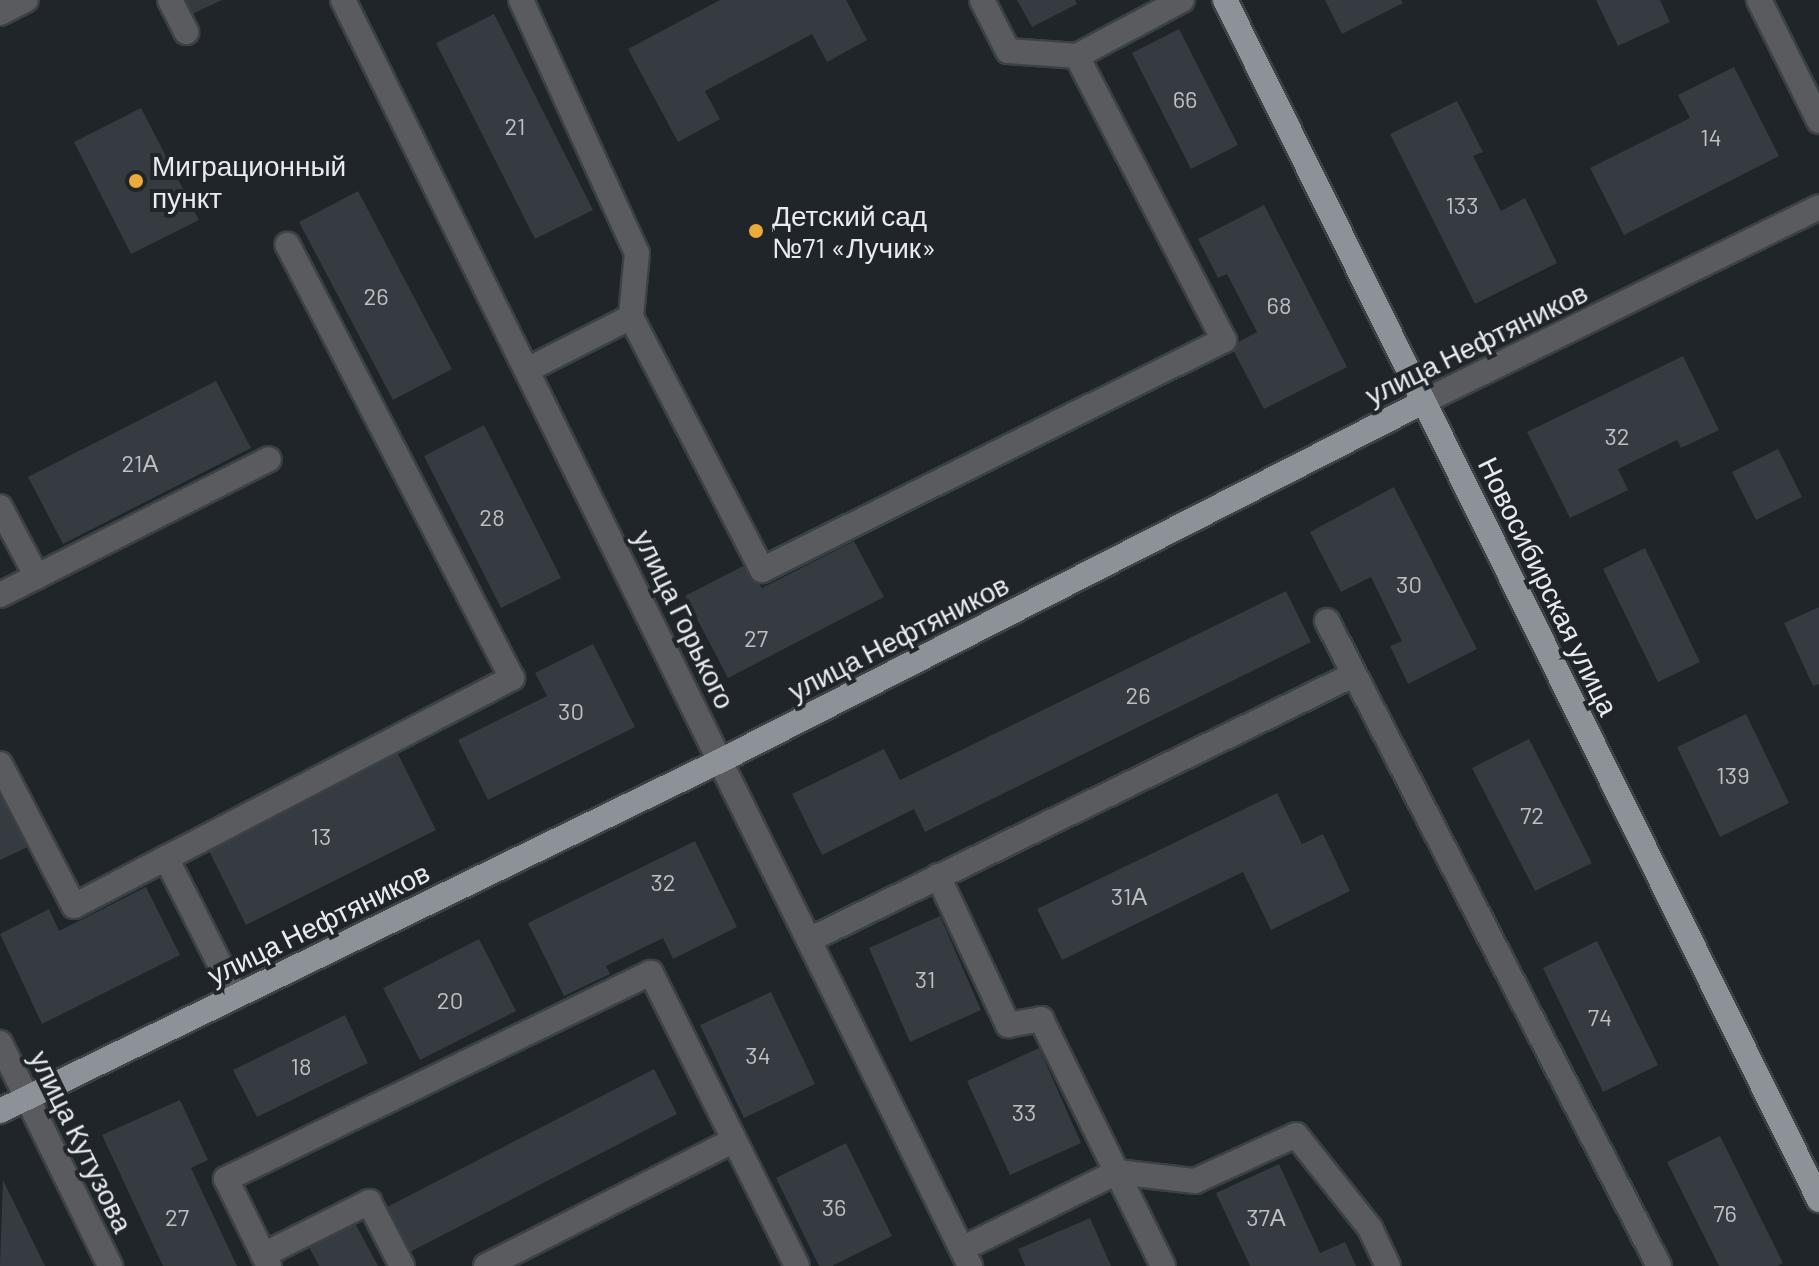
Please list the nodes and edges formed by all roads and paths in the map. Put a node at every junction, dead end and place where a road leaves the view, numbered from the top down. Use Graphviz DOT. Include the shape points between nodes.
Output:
graph roads {
  1 [pos="26,0"];
  2 [pos="170,0"];
  3 [pos="343,0"];
  4 [pos="521,0"];
  5 [pos="982,0"];
  6 [pos="1182,0"];
  7 [pos="1225,0"];
  8 [pos="1759,0"];
  9 [pos="0,13"];
  10 [pos="186,32"];
  11 [pos="1077,56"];
  12 [pos="1819,121"];
  13 [pos="1819,207"];
  14 [pos="288,245"];
  15 [pos="631,317"];
  16 [pos="527,370"];
  17 [pos="1423,402"];
  18 [pos="269,459"];
  19 [pos="0,507"];
  20 [pos="37,577"];
  21 [pos="0,595"];
  22 [pos="1327,621"];
  23 [pos="1353,675"];
  24 [pos="722,760"];
  25 [pos="0,764"];
  26 [pos="166,858"];
  27 [pos="938,876"];
  28 [pos="809,940"];
  29 [pos="236,996"];
  30 [pos="0,1043"];
  31 [pos="27,1098"];
  32 [pos="0,1111"];
  33 [pos="734,1140"];
  34 [pos="1117,1172"];
  35 [pos="1819,1200"];
  36 [pos="966,1258"];
  37 [pos="266,1260"];
  38 [pos="110,1266"];
  39 [pos="402,1266"];
  40 [pos="486,1266"];
  41 [pos="797,1266"];
  42 [pos="1163,1266"];
  43 [pos="1388,1266"];
  44 [pos="1659,1266"];
  1 -- 9 [label="street"];
  2 -- 10 [label="street"];
  3 -- 16 [label="street, улица Горького"];
  4 -- 15 [label="street" via="637,253"];
  5 -- 11 [label="street" via="1008,51"];
  6 -- 11 [label="street"];
  7 -- 17 [label="main road, Новосибирская улица"];
  8 -- 12 [label="street"];
  11 -- 15 [label="street" via="1224,340 762,570"];
  13 -- 17 [label="street, улица Нефтяников"];
  14 -- 26 [label="street" via="512,678"];
  15 -- 16 [label="street"];
  16 -- 24 [label="street, улица Горького"];
  17 -- 24 [label="main road, улица Нефтяников"];
  17 -- 35 [label="main road, Новосибирская улица"];
  18 -- 20 [label="street"];
  19 -- 20 [label="street"];
  20 -- 21 [label="street"];
  22 -- 23 [label="street"];
  23 -- 27 [label="street"];
  23 -- 44 [label="street"];
  24 -- 28 [label="street, улица Горького"];
  24 -- 29 [label="main road, улица Нефтяников"];
  25 -- 26 [label="street" via="74,906"];
  26 -- 29 [label="street"];
  27 -- 28 [label="street"];
  27 -- 34 [label="street" via="1008,1025 1041,1019"];
  28 -- 36 [label="street, улица Горького"];
  29 -- 31 [label="main road, улица Нефтяников"];
  30 -- 31 [label="street, улица Кутузова"];
  31 -- 32 [label="main road, улица Нефтяников"];
  31 -- 38 [label="street, улица Кутузова"];
  33 -- 37 [label="street" via="651,973 226,1179"];
  33 -- 40 [label="street"];
  33 -- 41 [label="street"];
  34 -- 36 [label="street"];
  34 -- 42 [label="street"];
  34 -- 43 [label="street" via="1195,1181 1296,1135 1370,1228"];
  37 -- 39 [label="street" via="369,1202"];
}
